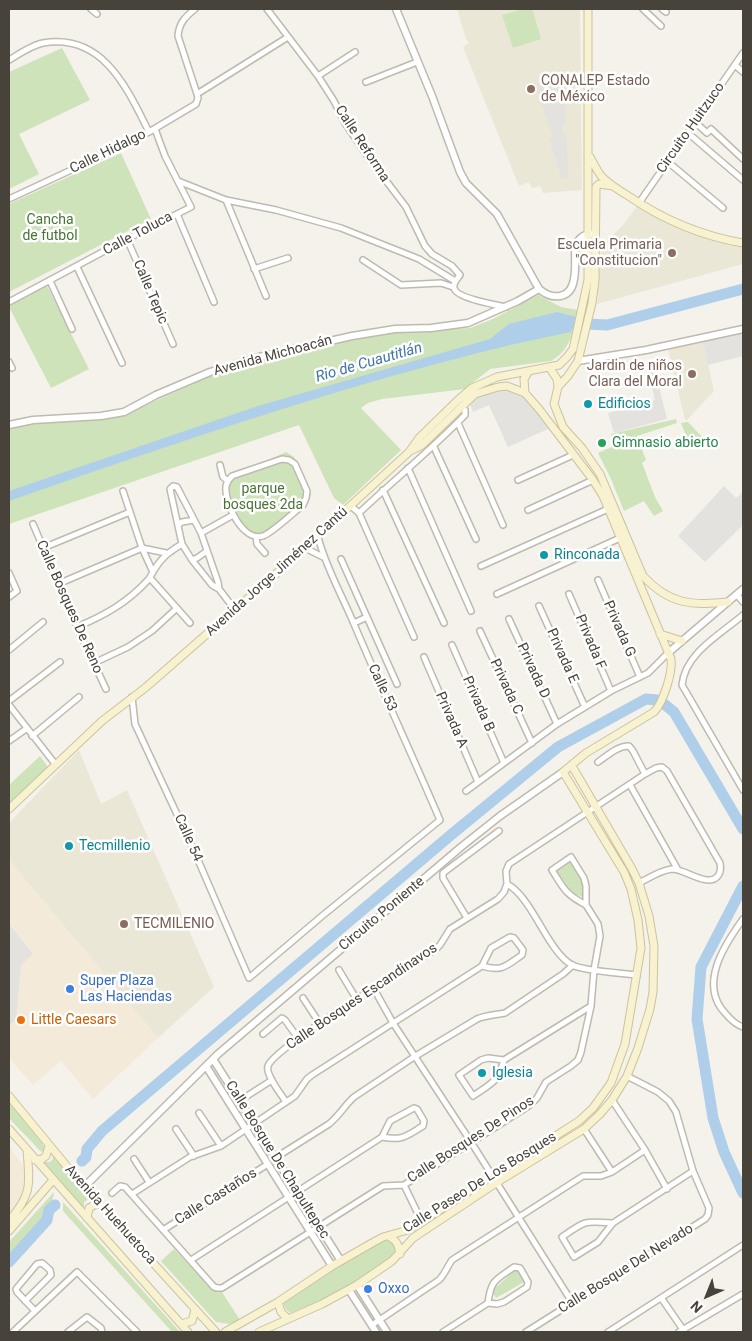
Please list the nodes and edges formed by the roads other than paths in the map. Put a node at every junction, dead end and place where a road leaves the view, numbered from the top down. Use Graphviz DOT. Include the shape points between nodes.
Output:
graph roads {
  1 [pos="90,9"];
  2 [pos="195,9"];
  3 [pos="267,9"];
  4 [pos="396,9"];
  5 [pos="588,9"];
  6 [pos="643,9"];
  7 [pos="98,14"];
  8 [pos="661,26"];
  9 [pos="288,37"];
  10 [pos="355,52"];
  11 [pos="743,53"];
  12 [pos="9,60"];
  13 [pos="417,62"];
  14 [pos="737,62"];
  15 [pos="743,64"];
  16 [pos="743,72"];
  17 [pos="318,76"];
  18 [pos="366,82"];
  19 [pos="197,94"];
  20 [pos="695,122"];
  21 [pos="155,129"];
  22 [pos="149,132"];
  23 [pos="688,132"];
  24 [pos="589,154"];
  25 [pos="743,159"];
  26 [pos="668,162"];
  27 [pos="743,180"];
  28 [pos="178,181"];
  29 [pos="612,186"];
  30 [pos="9,199"];
  31 [pos="226,200"];
  32 [pos="639,203"];
  33 [pos="723,208"];
  34 [pos="177,214"];
  35 [pos="592,234"];
  36 [pos="127,238"];
  37 [pos="743,243"];
  38 [pos="288,258"];
  39 [pos="363,260"];
  40 [pos="77,267"];
  41 [pos="254,269"];
  42 [pos="50,281"];
  43 [pos="454,284"];
  44 [pos="539,289"];
  45 [pos="266,296"];
  46 [pos="9,302"];
  47 [pos="214,302"];
  48 [pos="506,307"];
  49 [pos="72,329"];
  50 [pos="743,329"];
  51 [pos="580,334"];
  52 [pos="173,344"];
  53 [pos="578,361"];
  54 [pos="9,362"];
  55 [pos="122,363"];
  56 [pos="549,367"];
  57 [pos="12,368"];
  58 [pos="529,371"];
  59 [pos="558,387"];
  60 [pos="525,393"];
  61 [pos="554,404"];
  62 [pos="462,406"];
  63 [pos="539,409"];
  64 [pos="458,423"];
  65 [pos="9,425"];
  66 [pos="434,447"];
  67 [pos="410,451"];
  68 [pos="573,455"];
  69 [pos="220,465"];
  70 [pos="408,468"];
  71 [pos="228,480"];
  72 [pos="518,480"];
  73 [pos="594,480"];
  74 [pos="383,490"];
  75 [pos="123,491"];
  76 [pos="351,506"];
  77 [pos="608,509"];
  78 [pos="528,510"];
  79 [pos="130,512"];
  80 [pos="359,513"];
  81 [pos="233,515"];
  82 [pos="194,520"];
  83 [pos="33,524"];
  84 [pos="178,525"];
  85 [pos="503,525"];
  86 [pos="201,533"];
  87 [pos="256,537"];
  88 [pos="318,537"];
  89 [pos="620,538"];
  90 [pos="476,539"];
  91 [pos="182,544"];
  92 [pos="43,548"];
  93 [pos="142,548"];
  94 [pos="305,548"];
  95 [pos="207,551"];
  96 [pos="166,553"];
  97 [pos="265,553"];
  98 [pos="323,557"];
  99 [pos="341,559"];
  100 [pos="192,560"];
  101 [pos="481,566"];
  102 [pos="153,572"];
  103 [pos="9,573"];
  104 [pos="150,578"];
  105 [pos="598,580"];
  106 [pos="58,584"];
  107 [pos="219,589"];
  108 [pos="743,589"];
  109 [pos="497,594"];
  110 [pos="569,594"];
  111 [pos="737,595"];
  112 [pos="9,598"];
  113 [pos="728,602"];
  114 [pos="743,602"];
  115 [pos="539,606"];
  116 [pos="177,608"];
  117 [pos="235,610"];
  118 [pos="471,611"];
  119 [pos="743,615"];
  120 [pos="367,617"];
  121 [pos="509,619"];
  122 [pos="43,622"];
  123 [pos="190,623"];
  124 [pos="354,623"];
  125 [pos="444,623"];
  126 [pos="77,627"];
  127 [pos="480,632"];
  128 [pos="660,634"];
  129 [pos="414,637"];
  130 [pos="682,641"];
  131 [pos="452,645"];
  132 [pos="9,650"];
  133 [pos="668,653"];
  134 [pos="424,657"];
  135 [pos="60,662"];
  136 [pos="94,663"];
  137 [pos="640,677"];
  138 [pos="397,684"];
  139 [pos="106,689"];
  140 [pos="611,691"];
  141 [pos="79,698"];
  142 [pos="132,698"];
  143 [pos="9,701"];
  144 [pos="9,706"];
  145 [pos="585,707"];
  146 [pos="557,724"];
  147 [pos="26,729"];
  148 [pos="32,736"];
  149 [pos="9,741"];
  150 [pos="532,743"];
  151 [pos="598,762"];
  152 [pos="504,763"];
  153 [pos="56,765"];
  154 [pos="572,766"];
  155 [pos="563,772"];
  156 [pos="645,774"];
  157 [pos="478,782"];
  158 [pos="630,785"];
  159 [pos="743,790"];
  160 [pos="466,791"];
  161 [pos="597,807"];
  162 [pos="9,809"];
  163 [pos="589,812"];
  164 [pos="499,831"];
  165 [pos="678,870"];
  166 [pos="639,883"];
  167 [pos="507,884"];
  168 [pos="586,905"];
  169 [pos="466,918"];
  170 [pos="743,919"];
  171 [pos="654,946"];
  172 [pos="641,948"];
  173 [pos="573,965"];
  174 [pos="482,966"];
  175 [pos="339,970"];
  176 [pos="594,970"];
  177 [pos="637,975"];
  178 [pos="249,978"];
  179 [pos="374,989"];
  180 [pos="303,998"];
  181 [pos="357,1000"];
  182 [pos="590,1006"];
  183 [pos="393,1023"];
  184 [pos="320,1024"];
  185 [pos="741,1026"];
  186 [pos="743,1032"];
  187 [pos="263,1034"];
  188 [pos="298,1038"];
  189 [pos="625,1044"];
  190 [pos="638,1048"];
  191 [pos="414,1057"];
  192 [pos="213,1059"];
  193 [pos="504,1060"];
  194 [pos="206,1066"];
  195 [pos="627,1076"];
  196 [pos="272,1080"];
  197 [pos="9,1096"];
  198 [pos="246,1096"];
  199 [pos="612,1100"];
  200 [pos="286,1102"];
  201 [pos="199,1113"];
  202 [pos="254,1124"];
  203 [pos="9,1129"];
  204 [pos="176,1129"];
  205 [pos="584,1129"];
  206 [pos="246,1130"];
  207 [pos="382,1137"];
  208 [pos="471,1142"];
  209 [pos="49,1146"];
  210 [pos="221,1146"];
  211 [pos="645,1150"];
  212 [pos="27,1151"];
  213 [pos="194,1156"];
  214 [pos="275,1158"];
  215 [pos="134,1159"];
  216 [pos="35,1160"];
  217 [pos="268,1164"];
  218 [pos="693,1171"];
  219 [pos="612,1172"];
  220 [pos="491,1176"];
  221 [pos="53,1180"];
  222 [pos="149,1182"];
  223 [pos="404,1184"];
  224 [pos="496,1184"];
  225 [pos="84,1187"];
  226 [pos="667,1189"];
  227 [pos="297,1192"];
  228 [pos="112,1193"];
  229 [pos="132,1194"];
  230 [pos="289,1197"];
  231 [pos="98,1203"];
  232 [pos="518,1217"];
  233 [pos="87,1218"];
  234 [pos="9,1221"];
  235 [pos="422,1222"];
  236 [pos="614,1222"];
  237 [pos="319,1226"];
  238 [pos="163,1230"];
  239 [pos="9,1231"];
  240 [pos="310,1231"];
  241 [pos="390,1237"];
  242 [pos="743,1245"];
  243 [pos="400,1254"];
  244 [pos="191,1260"];
  245 [pos="341,1261"];
  246 [pos="332,1266"];
  247 [pos="357,1286"];
  248 [pos="349,1290"];
  249 [pos="743,1294"];
  250 [pos="662,1298"];
  251 [pos="26,1301"];
  252 [pos="278,1302"];
  253 [pos="572,1302"];
  254 [pos="488,1303"];
  255 [pos="195,1310"];
  256 [pos="35,1311"];
  257 [pos="288,1319"];
  258 [pos="380,1320"];
  259 [pos="181,1324"];
  260 [pos="372,1325"];
  261 [pos="13,1332"];
  262 [pos="68,1332"];
  263 [pos="102,1332"];
  264 [pos="137,1332"];
  265 [pos="188,1332"];
  266 [pos="216,1332"];
  267 [pos="226,1332"];
  268 [pos="259,1332"];
  269 [pos="376,1332"];
  270 [pos="387,1332"];
  271 [pos="443,1332"];
  272 [pos="526,1332"];
  273 [pos="608,1332"];
  274 [pos="682,1332"];
  1 -- 7 [label="street"];
  2 -- 19 [label="street" via="182,20 178,36"];
  3 -- 9 [label="street, Calle Reforma"];
  4 -- 13 [label="street"];
  5 -- 24 [label="main road"];
  6 -- 8 [label="street"];
  9 -- 17 [label="street, Calle Reforma"];
  9 -- 19 [label="street"];
  10 -- 17 [label="street"];
  11 -- 14 [label="street, Circuito Huitzuco"];
  12 -- 22 [label="street" via="42,43 61,42 87,48 101,58 126,86"];
  13 -- 18 [label="street"];
  13 -- 44 [label="street" via="460,172 466,183 497,214"];
  14 -- 15 [label="street"];
  14 -- 16 [label="street"];
  14 -- 20 [label="street, Circuito Huitzuco"];
  17 -- 43 [label="street, Calle Reforma" via="368,158 406,208 425,246 460,275"];
  19 -- 21 [label="street, Calle Hidalgo" via="192,108"];
  20 -- 23 [label="street, Circuito Huitzuco"];
  20 -- 25 [label="street" via="707,133 711,129"];
  21 -- 22 [label="street, Calle Hidalgo"];
  21 -- 28 [label="street, Calle Toluca"];
  22 -- 30 [label="street, Calle Hidalgo"];
  23 -- 26 [label="street, Circuito Huitzuco"];
  23 -- 27 [label="street"];
  24 -- 29 [label="main road" via="596,170"];
  24 -- 35 [label="main road"];
  26 -- 32 [label="street, Circuito Huitzuco"];
  26 -- 33 [label="street"];
  28 -- 31 [label="street"];
  28 -- 34 [label="street, Calle Toluca" via="191,207"];
  29 -- 32 [label="main road"];
  29 -- 35 [label="main road" via="599,184 596,187"];
  31 -- 41 [label="street"];
  31 -- 43 [label="street" via="341,228 418,259"];
  32 -- 37 [label="main road" via="694,231"];
  34 -- 36 [label="street, Calle Toluca"];
  34 -- 47 [label="street"];
  35 -- 44 [label="street" via="583,235 575,247 574,280 567,292 554,297"];
  35 -- 51 [label="main road" via="595,280"];
  36 -- 40 [label="street, Calle Toluca"];
  36 -- 52 [label="street, Calle Tepic"];
  38 -- 41 [label="street"];
  39 -- 43 [label="street" via="401,285"];
  40 -- 42 [label="street, Calle Toluca"];
  40 -- 55 [label="street"];
  41 -- 45 [label="street"];
  42 -- 46 [label="street, Calle Toluca"];
  42 -- 49 [label="street"];
  43 -- 48 [label="street" via="455,292 462,296"];
  44 -- 48 [label="street, Avenida Michoacán"];
  48 -- 65 [label="street, Avenida Michoacán" via="468,323 395,329 259,357 210,372 156,394 124,412"];
  50 -- 53 [label="street"];
  51 -- 53 [label="main road"];
  51 -- 56 [label="main road, Avenida Jorge Jiménez Cantú" via="567,358 559,365"];
  53 -- 59 [label="main road"];
  54 -- 57 [label="street"];
  56 -- 58 [label="main road, Avenida Jorge Jiménez Cantú"];
  56 -- 59 [label="main road"];
  58 -- 60 [label="main road" via="524,379"];
  58 -- 67 [label="main road, Avenida Jorge Jiménez Cantú" via="497,377 472,388"];
  59 -- 61 [label="main road"];
  60 -- 62 [label="main road" via="498,386 476,394"];
  60 -- 63 [label="main road"];
  61 -- 63 [label="main road"];
  61 -- 113 [label="main road" via="562,427 600,474 643,576 669,598 705,605"];
  62 -- 64 [label="street" via="465,415"];
  62 -- 67 [label="main road" via="422,445"];
  63 -- 68 [label="main road, Circuito Poniente"];
  64 -- 66 [label="street"];
  64 -- 85 [label="street"];
  66 -- 70 [label="street"];
  66 -- 90 [label="street"];
  67 -- 76 [label="main road, Avenida Jorge Jiménez Cantú"];
  68 -- 72 [label="street"];
  68 -- 73 [label="main road, Circuito Poniente"];
  69 -- 71 [label="street" via="223,477"];
  70 -- 74 [label="street"];
  70 -- 118 [label="street"];
  71 -- 81 [label="street" via="227,497"];
  71 -- 87 [label="street" via="282,459 295,464 307,491 306,498 265,536"];
  73 -- 77 [label="main road, Circuito Poniente"];
  73 -- 78 [label="street"];
  74 -- 80 [label="street"];
  74 -- 125 [label="street"];
  75 -- 79 [label="street"];
  76 -- 80 [label="street"];
  76 -- 88 [label="main road, Avenida Jorge Jiménez Cantú"];
  77 -- 89 [label="main road, Circuito Poniente"];
  77 -- 101 [label="street"];
  79 -- 92 [label="street"];
  79 -- 93 [label="street"];
  80 -- 129 [label="street"];
  81 -- 86 [label="street"];
  81 -- 87 [label="street" via="249,534"];
  82 -- 84 [label="street"];
  82 -- 84 [label="street" via="177,486 173,486 170,489"];
  82 -- 86 [label="street"];
  83 -- 92 [label="street, Calle Bosques De Reno"];
  84 -- 91 [label="street"];
  86 -- 95 [label="street"];
  87 -- 97 [label="street" via="256,544"];
  88 -- 94 [label="main road, Avenida Jorge Jiménez Cantú"];
  88 -- 98 [label="street, Calle 53"];
  89 -- 109 [label="street"];
  89 -- 128 [label="main road, Circuito Poniente"];
  91 -- 96 [label="street"];
  91 -- 100 [label="street"];
  92 -- 106 [label="street, Calle Bosques De Reno"];
  93 -- 96 [label="street"];
  93 -- 102 [label="street"];
  93 -- 106 [label="street"];
  94 -- 98 [label="street"];
  94 -- 117 [label="main road, Avenida Jorge Jiménez Cantú"];
  95 -- 100 [label="street"];
  95 -- 107 [label="street"];
  96 -- 102 [label="street"];
  98 -- 124 [label="street, Calle 53"];
  99 -- 120 [label="street"];
  100 -- 107 [label="street"];
  102 -- 104 [label="street"];
  103 -- 112 [label="street" via="16,591"];
  104 -- 116 [label="street"];
  104 -- 126 [label="street" via="106,614"];
  105 -- 137 [label="street, Privada G"];
  106 -- 126 [label="street, Calle Bosques De Reno"];
  107 -- 117 [label="street"];
  108 -- 111 [label="street"];
  110 -- 140 [label="street, Privada F"];
  111 -- 113 [label="street"];
  111 -- 114 [label="street"];
  113 -- 130 [label="street"];
  115 -- 145 [label="street, Privada E"];
  116 -- 123 [label="street"];
  116 -- 136 [label="street" via="128,648"];
  117 -- 142 [label="main road, Avenida Jorge Jiménez Cantú"];
  119 -- 159 [label="street" via="688,663 682,685"];
  120 -- 124 [label="street"];
  120 -- 138 [label="street"];
  121 -- 146 [label="street, Privada D"];
  122 -- 132 [label="street"];
  124 -- 178 [label="street, Calle 53" via="440,820"];
  126 -- 136 [label="street, Calle Bosques De Reno"];
  127 -- 150 [label="street, Privada C"];
  128 -- 130 [label="main road"];
  128 -- 133 [label="main road, Circuito Poniente"];
  130 -- 133 [label="street"];
  131 -- 152 [label="street, Privada B"];
  133 -- 137 [label="street" via="655,668"];
  133 -- 154 [label="main road, Circuito Poniente" via="672,669 659,707 586,753"];
  134 -- 157 [label="street, Privada A"];
  135 -- 143 [label="street"];
  136 -- 139 [label="street, Calle Bosques De Reno"];
  137 -- 140 [label="street"];
  140 -- 145 [label="street"];
  141 -- 148 [label="street"];
  142 -- 153 [label="main road, Avenida Jorge Jiménez Cantú" via="102,721"];
  142 -- 178 [label="street, Calle 54" via="135,724"];
  144 -- 147 [label="street"];
  145 -- 146 [label="street"];
  146 -- 150 [label="street"];
  147 -- 148 [label="street"];
  147 -- 149 [label="street"];
  148 -- 153 [label="street"];
  150 -- 152 [label="street"];
  151 -- 156 [label="street" via="615,750 629,746"];
  152 -- 157 [label="street"];
  153 -- 162 [label="main road, Avenida Jorge Jiménez Cantú"];
  154 -- 155 [label="main road, Circuito Poniente"];
  154 -- 161 [label="main road, Calle Paseo De Los Bosques"];
  155 -- 163 [label="main road, Calle Paseo De Los Bosques"];
  155 -- 192 [label="street, Circuito Poniente" via="461,847"];
  156 -- 158 [label="street, Calle Bosques Escandinavos"];
  156 -- 165 [label="street, Calle Bosques Escandinavos" via="656,768 666,770 722,868 719,876 708,881"];
  157 -- 160 [label="street"];
  158 -- 161 [label="street, Calle Bosques Escandinavos"];
  158 -- 165 [label="street"];
  161 -- 163 [label="street, Calle Bosques Escandinavos"];
  161 -- 166 [label="main road, Calle Paseo De Los Bosques"];
  163 -- 167 [label="street, Calle Bosques Escandinavos" via="509,864"];
  163 -- 172 [label="main road, Calle Paseo De Los Bosques" via="631,890"];
  164 -- 169 [label="street" via="443,873"];
  165 -- 166 [label="street" via="671,869"];
  166 -- 171 [label="main road, Calle Paseo De Los Bosques"];
  167 -- 169 [label="street, Calle Bosques Escandinavos" via="498,899"];
  167 -- 173 [label="street" via="518,892 561,955"];
  168 -- 168 [label="street" via="565,892 552,870 571,857 584,878"];
  168 -- 176 [label="street" via="598,924 600,936"];
  169 -- 179 [label="street, Calle Bosques Escandinavos" via="450,929 435,950"];
  170 -- 185 [label="street" via="720,956 714,976 714,992 722,1011"];
  171 -- 172 [label="main road"];
  171 -- 190 [label="main road, Calle Paseo De Los Bosques" via="652,998"];
  172 -- 177 [label="main road, Calle Paseo De Los Bosques"];
  173 -- 176 [label="street"];
  173 -- 191 [label="street" via="505,1013 477,1019"];
  174 -- 174 [label="street" via="491,948 510,936 523,950 522,955 502,968 494,970"];
  174 -- 183 [label="street"];
  175 -- 181 [label="street"];
  176 -- 177 [label="street"];
  176 -- 182 [label="street"];
  177 -- 189 [label="main road, Calle Paseo De Los Bosques"];
  179 -- 181 [label="street, Calle Bosques Escandinavos"];
  179 -- 183 [label="street"];
  180 -- 184 [label="street"];
  181 -- 184 [label="street, Calle Bosques Escandinavos"];
  182 -- 193 [label="street"];
  182 -- 208 [label="street, Calle Bosques De Pinos" via="578,1060 546,1082 530,1106"];
  183 -- 191 [label="street"];
  183 -- 200 [label="street" via="312,1075"];
  184 -- 188 [label="street, Calle Bosques Escandinavos"];
  185 -- 186 [label="street"];
  187 -- 188 [label="street" via="282,1018"];
  188 -- 196 [label="street, Calle Bosques Escandinavos" via="271,1060 267,1067"];
  189 -- 190 [label="main road"];
  189 -- 220 [label="main road, Calle Paseo De Los Bosques" via="611,1083 593,1108 579,1121"];
  190 -- 195 [label="main road, Calle Paseo De Los Bosques"];
  191 -- 208 [label="street"];
  191 -- 214 [label="street" via="354,1097 329,1124"];
  192 -- 194 [label="street, Circuito Poniente"];
  192 -- 202 [label="street, Calle Bosque De Chapultepec"];
  193 -- 193 [label="street" via="496,1081 472,1096 459,1076 481,1060"];
  194 -- 206 [label="street, Calle Bosque De Chapultepec"];
  194 -- 225 [label="street, Circuito Poniente"];
  195 -- 199 [label="main road, Calle Paseo De Los Bosques"];
  195 -- 218 [label="street, Calle Bosque Del Nevado" via="658,1092 673,1107"];
  196 -- 198 [label="street"];
  196 -- 200 [label="street"];
  197 -- 209 [label="main road, Avenida Huehuetoca"];
  199 -- 205 [label="main road, Calle Paseo De Los Bosques"];
  199 -- 211 [label="street"];
  200 -- 202 [label="street"];
  201 -- 210 [label="street"];
  202 -- 206 [label="street"];
  202 -- 214 [label="street, Calle Bosque De Chapultepec"];
  203 -- 212 [label="main road, Avenida Huehuetoca"];
  204 -- 213 [label="street"];
  205 -- 219 [label="street"];
  205 -- 224 [label="main road, Calle Paseo De Los Bosques"];
  206 -- 210 [label="street"];
  206 -- 217 [label="street, Calle Bosque De Chapultepec"];
  207 -- 207 [label="street" via="402,1139 423,1126 424,1121 412,1108 390,1121"];
  207 -- 227 [label="street"];
  208 -- 220 [label="street"];
  208 -- 223 [label="street, Calle Bosques De Pinos"];
  209 -- 216 [label="main road" via="46,1156"];
  209 -- 225 [label="main road, Avenida Huehuetoca"];
  210 -- 213 [label="street"];
  211 -- 219 [label="street"];
  211 -- 226 [label="street"];
  212 -- 216 [label="main road, Avenida Huehuetoca"];
  212 -- 234 [label="main road" via="28,1191"];
  213 -- 222 [label="street"];
  214 -- 227 [label="street, Calle Bosque De Chapultepec"];
  215 -- 222 [label="street"];
  216 -- 221 [label="main road, Avenida Huehuetoca"];
  217 -- 230 [label="street, Calle Bosque De Chapultepec"];
  217 -- 238 [label="street, Calle Castaños"];
  218 -- 226 [label="street"];
  218 -- 253 [label="street, Calle Bosque Del Nevado" via="709,1208 705,1219"];
  219 -- 232 [label="street" via="583,1176"];
  220 -- 224 [label="street"];
  220 -- 235 [label="main road, Calle Paseo De Los Bosques"];
  221 -- 233 [label="main road, Avenida Huehuetoca"];
  221 -- 239 [label="main road"];
  222 -- 229 [label="street"];
  223 -- 235 [label="street"];
  223 -- 237 [label="street, Calle Bosques De Pinos" via="383,1186"];
  224 -- 232 [label="street"];
  224 -- 243 [label="main road, Calle Paseo De Los Bosques" via="413,1238"];
  225 -- 231 [label="main road, Avenida Huehuetoca"];
  226 -- 236 [label="street"];
  227 -- 230 [label="street"];
  227 -- 237 [label="street, Calle Bosque De Chapultepec"];
  228 -- 229 [label="street" via="122,1186"];
  229 -- 238 [label="street, Calle Bosques De Pinos"];
  230 -- 240 [label="street, Calle Bosque De Chapultepec"];
  230 -- 244 [label="street"];
  231 -- 233 [label="main road" via="89,1208"];
  231 -- 255 [label="main road, Avenida Huehuetoca"];
  232 -- 253 [label="street"];
  232 -- 258 [label="street" via="452,1260 445,1275"];
  233 -- 259 [label="main road, Avenida Huehuetoca"];
  235 -- 241 [label="main road, Calle Paseo De Los Bosques"];
  236 -- 236 [label="street" via="603,1238 574,1256 562,1237 582,1223"];
  237 -- 240 [label="street, Calle Bosques De Pinos"];
  237 -- 245 [label="street, Calle Bosque De Chapultepec"];
  238 -- 244 [label="street, Calle Bosques De Pinos"];
  240 -- 244 [label="street, Calle Bosques De Pinos" via="222,1288 214,1287"];
  240 -- 246 [label="street, Calle Bosque De Chapultepec"];
  241 -- 243 [label="main road" via="399,1246"];
  241 -- 245 [label="main road, Calle Paseo De Los Bosques" via="372,1243"];
  242 -- 250 [label="street"];
  243 -- 247 [label="main road, Calle Paseo De Los Bosques"];
  245 -- 246 [label="main road, Calle Paseo De Los Bosques"];
  246 -- 252 [label="main road, Calle Paseo De Los Bosques"];
  247 -- 248 [label="main road, Calle Paseo De Los Bosques"];
  247 -- 258 [label="street"];
  248 -- 257 [label="main road, Calle Paseo De Los Bosques"];
  248 -- 260 [label="street"];
  249 -- 274 [label="street"];
  250 -- 273 [label="street"];
  250 -- 274 [label="street"];
  251 -- 251 [label="street" via="16,1288 37,1264 42,1263 51,1275"];
  251 -- 256 [label="street"];
  252 -- 257 [label="main road"];
  252 -- 267 [label="main road, Calle Paseo De Los Bosques"];
  253 -- 272 [label="street, Calle Bosque Del Nevado"];
  254 -- 254 [label="street" via="504,1302 527,1287 528,1282 518,1267 493,1282"];
  254 -- 271 [label="street"];
  255 -- 259 [label="main road" via="192,1321"];
  255 -- 266 [label="main road, Avenida Huehuetoca"];
  256 -- 261 [label="street"];
  256 -- 264 [label="street" via="77,1272"];
  257 -- 268 [label="main road, Calle Paseo De Los Bosques"];
  258 -- 260 [label="street"];
  258 -- 270 [label="street"];
  259 -- 265 [label="main road, Avenida Huehuetoca"];
  260 -- 269 [label="street"];
  262 -- 263 [label="street" via="87,1317"];
}
